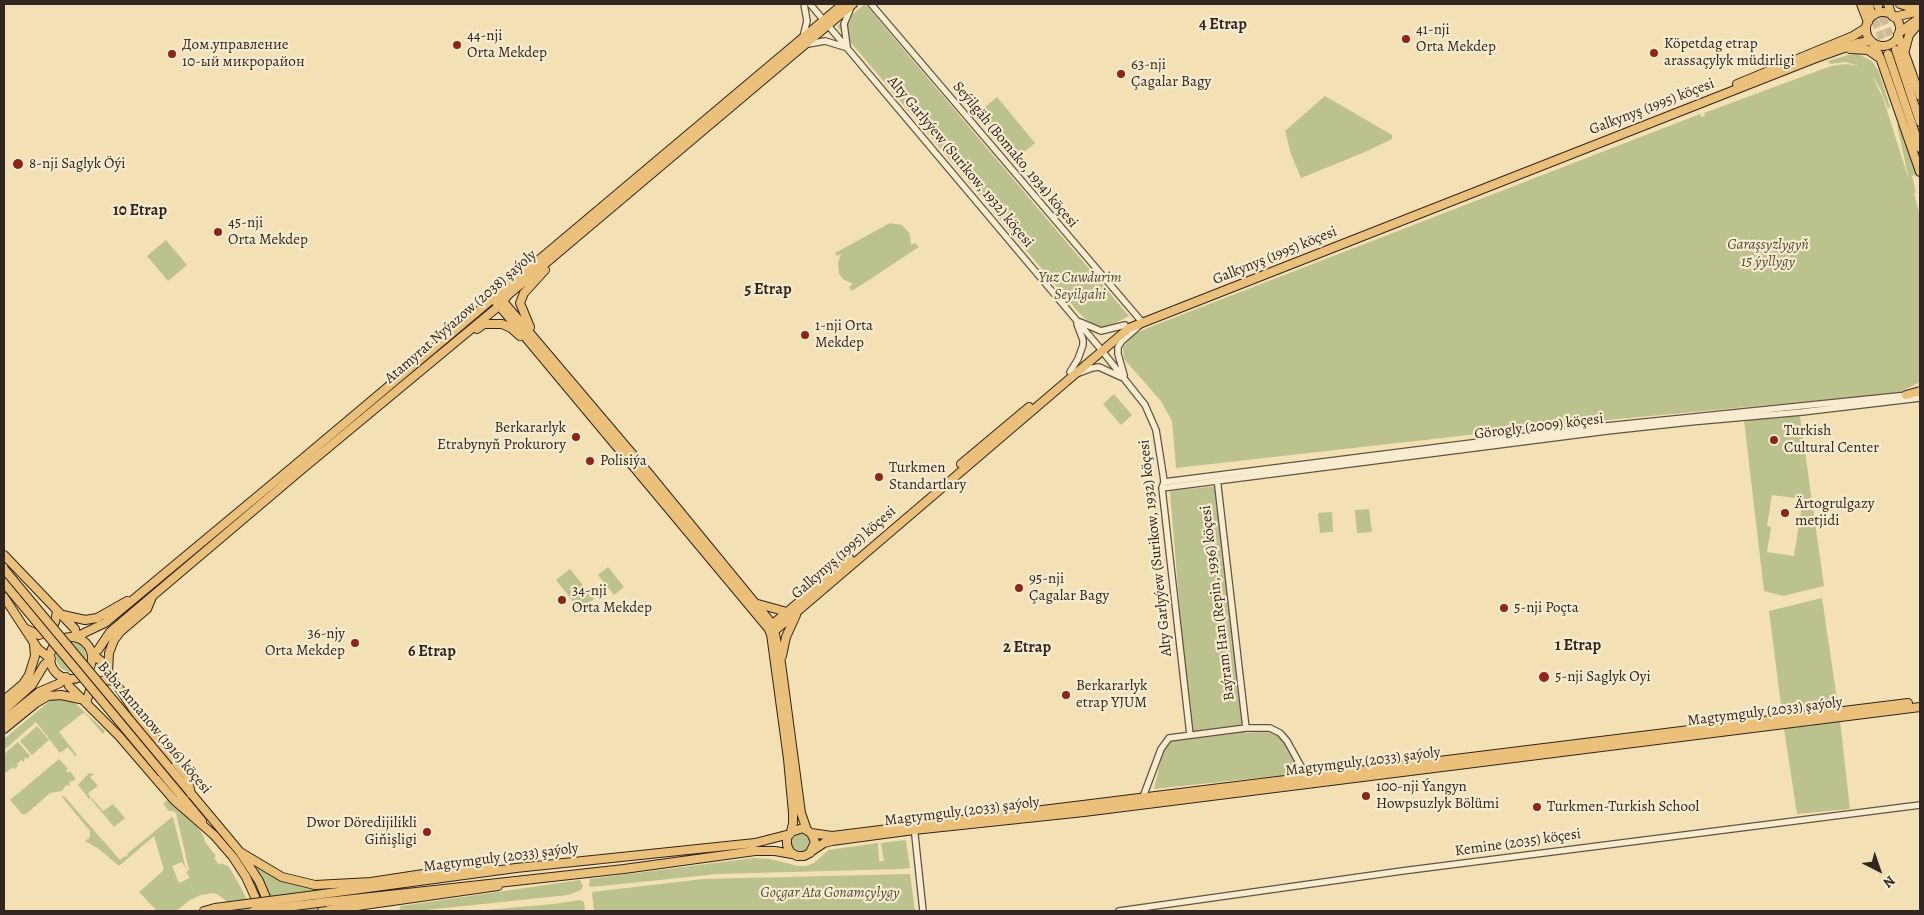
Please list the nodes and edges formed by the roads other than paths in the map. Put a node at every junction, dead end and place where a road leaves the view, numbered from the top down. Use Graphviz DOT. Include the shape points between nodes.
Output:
graph roads {
  1 [pos="804,4"];
  2 [pos="810,4"];
  3 [pos="842,4"];
  4 [pos="853,4"];
  5 [pos="871,4"];
  6 [pos="1861,4"];
  7 [pos="1888,4"];
  8 [pos="1900,4"];
  9 [pos="1920,7"];
  10 [pos="1920,11"];
  11 [pos="1893,16"];
  12 [pos="1920,20"];
  13 [pos="826,22"];
  14 [pos="1867,25"];
  15 [pos="1899,34"];
  16 [pos="803,41"];
  17 [pos="1872,42"];
  18 [pos="847,48"];
  19 [pos="1900,50"];
  20 [pos="1888,54"];
  21 [pos="1816,58"];
  22 [pos="1882,60"];
  23 [pos="1920,96"];
  24 [pos="1920,122"];
  25 [pos="1920,148"];
  26 [pos="1920,172"];
  27 [pos="562,250"];
  28 [pos="495,296"];
  29 [pos="501,304"];
  30 [pos="1076,320"];
  31 [pos="1142,321"];
  32 [pos="1125,325"];
  33 [pos="1101,349"];
  34 [pos="541,350"];
  35 [pos="437,357"];
  36 [pos="1071,374"];
  37 [pos="1125,379"];
  38 [pos="1920,392"];
  39 [pos="1906,395"];
  40 [pos="1920,398"];
  41 [pos="1217,478"];
  42 [pos="1163,485"];
  43 [pos="4,555"];
  44 [pos="4,569"];
  45 [pos="4,583"];
  46 [pos="150,591"];
  47 [pos="4,597"];
  48 [pos="758,604"];
  49 [pos="798,610"];
  50 [pos="787,612"];
  51 [pos="59,613"];
  52 [pos="26,629"];
  53 [pos="772,629"];
  54 [pos="77,638"];
  55 [pos="32,641"];
  56 [pos="92,654"];
  57 [pos="51,659"];
  58 [pos="781,663"];
  59 [pos="108,672"];
  60 [pos="66,677"];
  61 [pos="114,681"];
  62 [pos="4,700"];
  63 [pos="84,701"];
  64 [pos="1920,702"];
  65 [pos="1920,707"];
  66 [pos="4,710"];
  67 [pos="4,720"];
  68 [pos="1246,728"];
  69 [pos="4,729"];
  70 [pos="1190,735"];
  71 [pos="1307,780"];
  72 [pos="191,794"];
  73 [pos="1143,798"];
  74 [pos="1920,805"];
  75 [pos="914,827"];
  76 [pos="809,831"];
  77 [pos="790,833"];
  78 [pos="215,836"];
  79 [pos="812,851"];
  80 [pos="240,852"];
  81 [pos="792,854"];
  82 [pos="516,868"];
  83 [pos="519,879"];
  84 [pos="324,898"];
  85 [pos="204,911"];
  86 [pos="254,911"];
  87 [pos="261,911"];
  88 [pos="272,911"];
  89 [pos="322,911"];
  90 [pos="923,911"];
  91 [pos="1119,911"];
  1 -- 16 [label="street" via="807,21"];
  2 -- 13 [label="street, Alty Garlyýew (Surikow, 1932) köçesi"];
  3 -- 13 [label="main road, Atamyrat Nyýazow (2038) şaýoly"];
  4 -- 13 [label="main road, Atamyrat Nyýazow (2038) şaýoly"];
  4 -- 18 [label="street, Atamyrat Nyýazow (2038) şaýoly" via="844,24"];
  5 -- 31 [label="street, Seýilgäh (Bomako, 1934) köçesi"];
  6 -- 14 [label="main road"];
  7 -- 11 [label="main road"];
  8 -- 9 [label="main road"];
  10 -- 11 [label="main road"];
  11 -- 14 [label="main road" via="1879,13 1872,16"];
  11 -- 15 [label="main road" via="1899,25"];
  12 -- 15 [label="main road"];
  12 -- 19 [label="main road"];
  13 -- 16 [label="main road, Atamyrat Nyýazow (2038) şaýoly"];
  13 -- 18 [label="street, Alty Garlyýew (Surikow, 1932) köçesi"];
  14 -- 17 [label="main road" via="1867,35"];
  14 -- 31 [label="main road, Galkynyş (1995) köçesi" via="1853,36 1657,117"];
  15 -- 17 [label="main road" via="1886,46"];
  15 -- 19 [label="main road"];
  16 -- 18 [label="street" via="824,40"];
  16 -- 27 [label="main road, Atamyrat Nyýazow (2038) şaýoly"];
  16 -- 28 [label="main road, Atamyrat Nyýazow (2038) şaýoly"];
  17 -- 21 [label="main road, Galkynyş (1995) köçesi" via="1858,43"];
  17 -- 22 [label="main road"];
  18 -- 30 [label="street, Alty Garlyýew (Surikow, 1932) köçesi"];
  19 -- 23 [label="main road"];
  19 -- 24 [label="main road"];
  20 -- 25 [label="main road"];
  21 -- 22 [label="main road" via="1858,48 1874,53"];
  21 -- 31 [label="main road, Galkynyş (1995) köçesi"];
  22 -- 26 [label="main road"];
  27 -- 29 [label="main road, Atamyrat Nyýazow (2038) şaýoly"];
  27 -- 34 [label="main road" via="524,293 520,303 526,323"];
  28 -- 29 [label="main road"];
  28 -- 46 [label="main road, Atamyrat Nyýazow (2038) şaýoly"];
  29 -- 34 [label="main road"];
  29 -- 35 [label="main road, Atamyrat Nyýazow (2038) şaýoly"];
  30 -- 32 [label="street" via="1101,331"];
  30 -- 33 [label="street, Alty Garlyýew (Surikow, 1932) köçesi"];
  30 -- 36 [label="street" via="1082,345"];
  31 -- 32 [label="main road, Galkynyş (1995) köçesi"];
  31 -- 33 [label="main road, Galkynyş (1995) köçesi"];
  31 -- 37 [label="street" via="1118,347"];
  32 -- 33 [label="main road, Galkynyş (1995) köçesi"];
  33 -- 36 [label="main road, Galkynyş (1995) köçesi"];
  33 -- 37 [label="street, Alty Garlyýew (Surikow, 1932) köçesi"];
  34 -- 35 [label="main road" via="511,328 497,323 484,324"];
  34 -- 48 [label="main road"];
  34 -- 53 [label="main road"];
  35 -- 46 [label="main road, Atamyrat Nyýazow (2038) şaýoly"];
  36 -- 37 [label="street" via="1100,367"];
  36 -- 49 [label="main road, Galkynyş (1995) köçesi"];
  36 -- 50 [label="main road, Galkynyş (1995) köçesi"];
  37 -- 42 [label="street, Alty Garlyýew (Surikow, 1932) köçesi" via="1141,399 1154,424"];
  38 -- 39 [label="main road"];
  39 -- 41 [label="street, Görogly (2009) köçesi" via="1606,426"];
  40 -- 41 [label="street, Görogly (2009) köçesi"];
  41 -- 42 [label="street, Görogly (2009) köçesi"];
  41 -- 68 [label="street, Baýram Han (Repin, 1936) köçesi"];
  42 -- 70 [label="street, Alty Garlyýew (Surikow, 1932) köçesi"];
  43 -- 51 [label="main road"];
  44 -- 72 [label="main road, Baba Annanow (1916) köçesi, bridge"];
  45 -- 78 [label="main road, Baba Annanow (1916) köçesi, bridge"];
  46 -- 51 [label="main road" via="97,618 85,620"];
  46 -- 54 [label="main road, Atamyrat Nyýazow (2038) şaýoly"];
  46 -- 56 [label="main road, Atamyrat Nyýazow (2038) şaýoly"];
  46 -- 59 [label="main road" via="147,609 114,640 109,653"];
  47 -- 52 [label="main road"];
  48 -- 50 [label="main road"];
  48 -- 53 [label="main road"];
  49 -- 53 [label="main road, Galkynyş (1995) köçesi"];
  49 -- 58 [label="main road" via="786,637"];
  50 -- 53 [label="main road, Galkynyş (1995) köçesi"];
  51 -- 52 [label="main road" via="50,630 39,635"];
  51 -- 54 [label="main road" via="75,629"];
  52 -- 55 [label="main road"];
  53 -- 58 [label="main road"];
  53 -- 77 [label="main road" via="793,814"];
  54 -- 56 [label="main road" via="86,643"];
  54 -- 57 [label="main road" via="58,642"];
  55 -- 57 [label="main road"];
  55 -- 62 [label="main road" via="35,656 29,675"];
  56 -- 59 [label="main road" via="102,661"];
  56 -- 60 [label="main road" via="91,664 85,673 76,678"];
  57 -- 60 [label="main road" via="55,671"];
  57 -- 66 [label="main road" via="32,685"];
  58 -- 76 [label="main road" via="801,814"];
  59 -- 61 [label="main road"];
  60 -- 63 [label="main road" via="69,686"];
  60 -- 67 [label="main road" via="39,692"];
  61 -- 63 [label="main road" via="96,683"];
  61 -- 72 [label="main road" via="139,718 187,776"];
  63 -- 69 [label="main road" via="61,695 48,696"];
  63 -- 78 [label="main road" via="174,800"];
  64 -- 71 [label="main road, Magtymguly (2033) şaýoly"];
  65 -- 71 [label="main road, Magtymguly (2033) şaýoly"];
  68 -- 70 [label="street"];
  68 -- 71 [label="street" via="1270,728 1280,733"];
  70 -- 73 [label="street" via="1169,738 1165,743"];
  71 -- 73 [label="main road, Magtymguly (2033) şaýoly"];
  71 -- 75 [label="main road, Magtymguly (2033) şaýoly" via="1084,812"];
  72 -- 80 [label="main road, Baba Annanow (1916) köçesi"];
  73 -- 75 [label="main road, Magtymguly (2033) şaýoly"];
  74 -- 91 [label="street, Kemine (2035) köçesi" via="1402,871"];
  75 -- 76 [label="main road, Magtymguly (2033) şaýoly" via="832,836"];
  75 -- 79 [label="main road, Magtymguly (2033) şaýoly" via="832,841"];
  75 -- 90 [label="street"];
  76 -- 77 [label="main road" via="798,828"];
  76 -- 79 [label="main road" via="815,842"];
  77 -- 81 [label="main road" via="787,845"];
  77 -- 82 [label="main road, Magtymguly (2033) şaýoly" via="755,843"];
  78 -- 87 [label="main road, Baba Annanow (1916) köçesi" via="246,877"];
  79 -- 81 [label="main road" via="802,856"];
  80 -- 82 [label="main road" via="282,877 315,885 371,882 456,869"];
  80 -- 88 [label="main road, Baba Annanow (1916) köçesi" via="259,881"];
  81 -- 83 [label="main road, Magtymguly (2033) şaýoly" via="760,851"];
  82 -- 84 [label="main road, Magtymguly (2033) şaýoly"];
  83 -- 84 [label="main road, Magtymguly (2033) şaýoly"];
  83 -- 89 [label="main road" via="471,891"];
  84 -- 85 [label="main road, Magtymguly (2033) şaýoly, bridge"];
  84 -- 86 [label="main road, Magtymguly (2033) şaýoly, bridge"];
}
